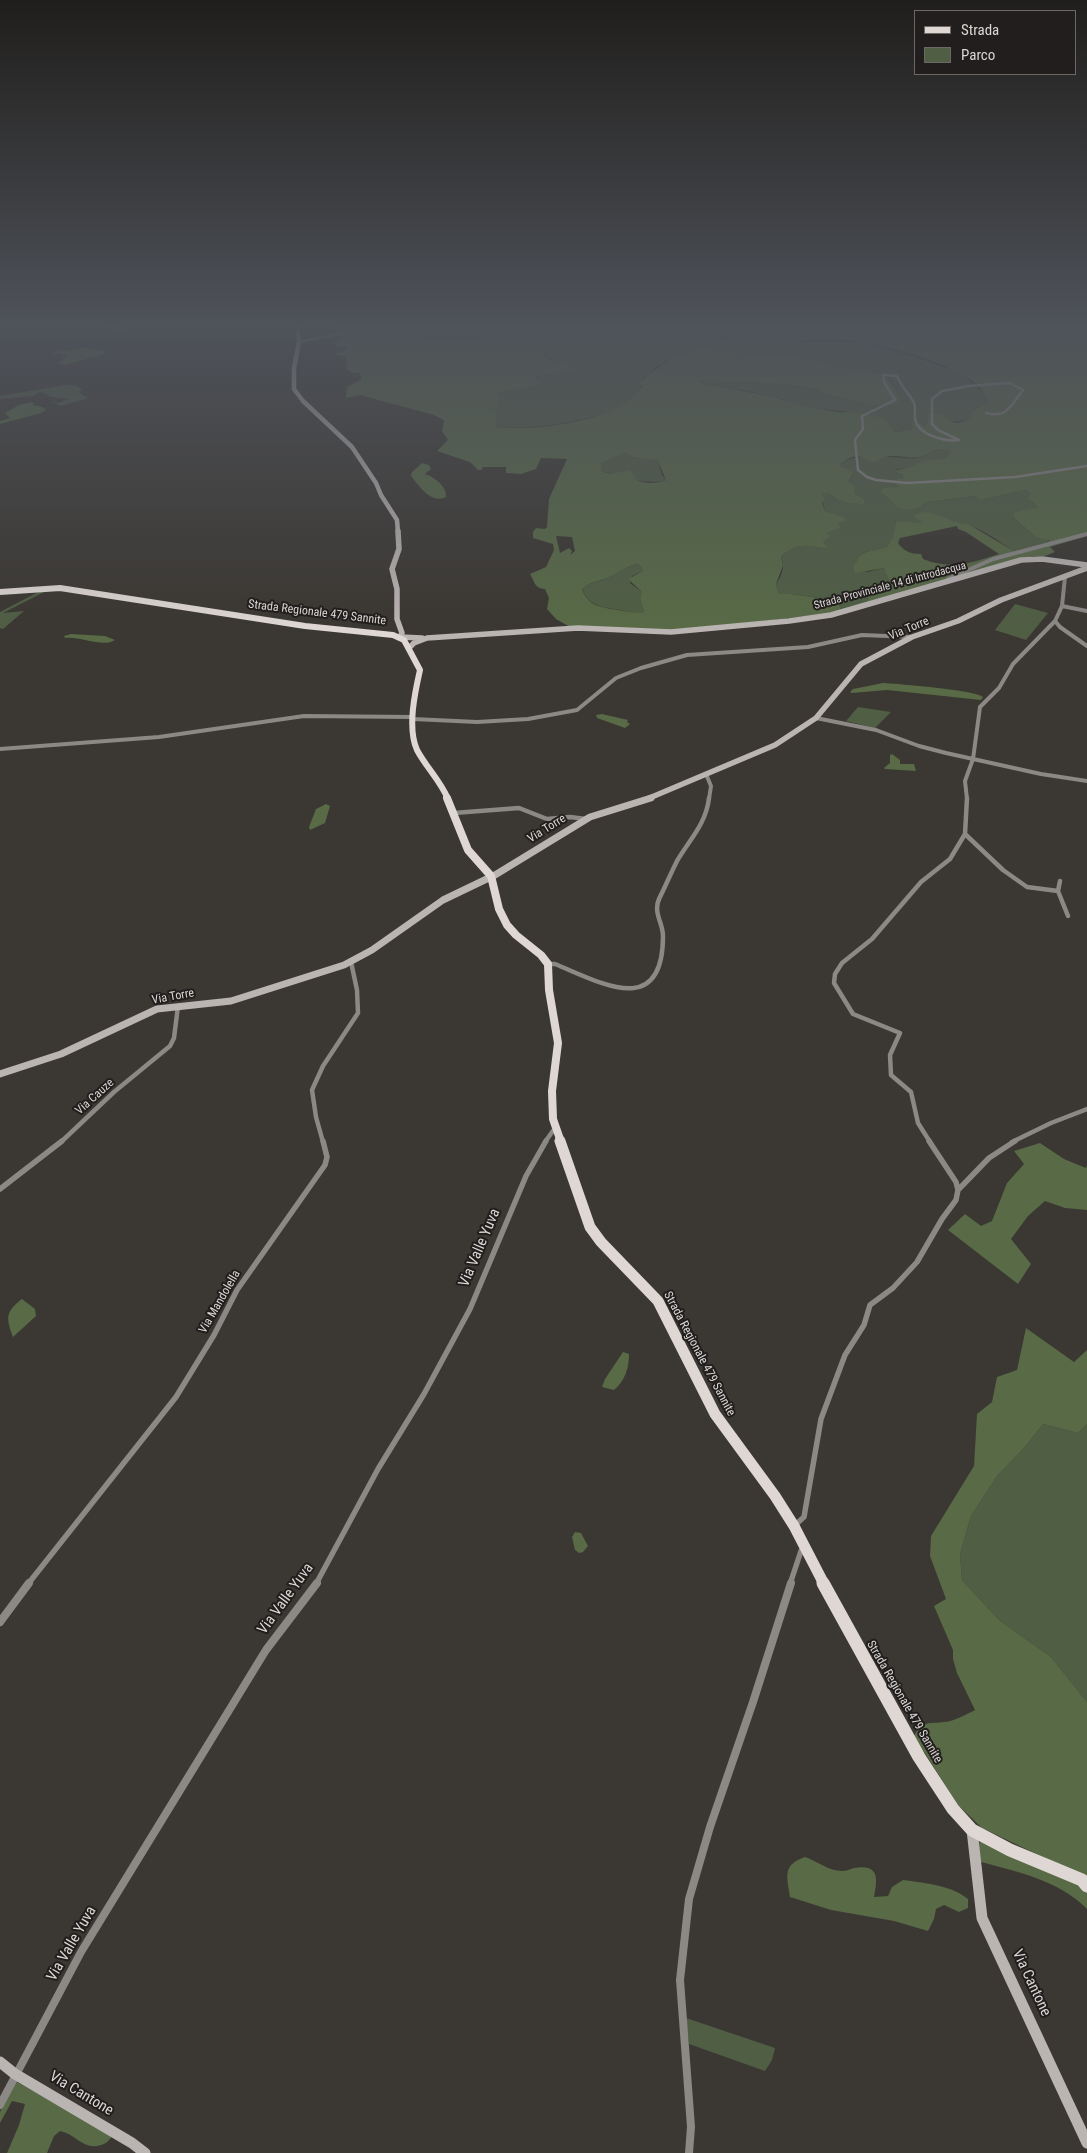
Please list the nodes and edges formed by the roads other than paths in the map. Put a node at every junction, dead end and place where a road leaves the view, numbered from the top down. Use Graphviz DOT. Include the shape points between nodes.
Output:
graph roads {
  1 [pos="329,425"];
  2 [pos="863,425"];
  3 [pos="919,425"];
  4 [pos="933,425"];
  5 [pos="1087,466"];
  6 [pos="1087,534"];
  7 [pos="1087,566"];
  8 [pos="1064,577"];
  9 [pos="946,582"];
  10 [pos="0,592"];
  11 [pos="1062,606"];
  12 [pos="1087,611"];
  13 [pos="1055,621"];
  14 [pos="400,637"];
  15 [pos="912,637"];
  16 [pos="427,638"];
  17 [pos="1087,646"];
  18 [pos="409,648"];
  19 [pos="413,718"];
  20 [pos="816,718"];
  21 [pos="0,749"];
  22 [pos="973,759"];
  23 [pos="706,774"];
  24 [pos="1087,781"];
  25 [pos="454,813"];
  26 [pos="586,819"];
  27 [pos="966,834"];
  28 [pos="491,876"];
  29 [pos="1060,881"];
  30 [pos="1058,891"];
  31 [pos="1068,916"];
  32 [pos="351,962"];
  33 [pos="548,964"];
  34 [pos="178,1006"];
  35 [pos="0,1074"];
  36 [pos="1087,1108"];
  37 [pos="555,1128"];
  38 [pos="0,1190"];
  39 [pos="958,1190"];
  40 [pos="794,1526"];
  41 [pos="805,1546"];
  42 [pos="0,1622"];
  43 [pos="972,1830"];
  44 [pos="1087,1886"];
  45 [pos="0,2062"];
  46 [pos="15,2074"];
  47 [pos="0,2106"];
  48 [pos="1087,2143"];
  49 [pos="145,2153"];
  50 [pos="689,2153"];
  1 -- 14 [label="main road" via="352,447 397,520 399,549 392,569 397,588"];
  2 -- 5 [label="street" via="855,440 858,470 876,480 907,483 1015,477"];
  3 -- 4 [label="street" via="931,436 946,441 959,440"];
  6 -- 9 [label="street" via="993,559"];
  7 -- 8 [label="main road, Via Torre"];
  7 -- 9 [label="main road, Strada Provinciale 14 di Introdacqua" via="1042,559 1021,560"];
  8 -- 11 [label="street"];
  8 -- 15 [label="main road, Via Torre"];
  9 -- 16 [label="main road, Strada Provinciale 14 di Introdacqua" via="831,615 752,626 671,632 578,628"];
  10 -- 14 [label="main road, Strada Regionale 479 Sannite" via="60,588"];
  11 -- 12 [label="street"];
  11 -- 13 [label="street"];
  13 -- 17 [label="street"];
  13 -- 22 [label="street" via="1012,664 1000,688 980,707"];
  14 -- 16 [label="main road, Strada Provinciale 14 di Introdacqua"];
  14 -- 18 [label="main road, Strada Regionale 479 Sannite"];
  15 -- 19 [label="street" via="862,636 808,647 687,655 616,678 577,710 528,719 477,722"];
  15 -- 20 [label="main road, Via Torre" via="861,664"];
  16 -- 18 [label="main road, Strada Provinciale 14 di Introdacqua"];
  18 -- 19 [label="main road, Strada Regionale 479 Sannite" via="420,670"];
  19 -- 21 [label="street" via="304,716 159,737"];
  19 -- 25 [label="main road, Strada Regionale 479 Sannite" via="417,749 442,785"];
  20 -- 22 [label="street" via="876,730 919,746"];
  20 -- 23 [label="main road, Via Torre" via="763,751"];
  22 -- 24 [label="street"];
  22 -- 27 [label="street" via="965,781"];
  23 -- 26 [label="main road, Via Torre" via="650,798"];
  23 -- 33 [label="street" via="710,786 706,818 677,862 658,902 657,915 663,934 661,959 654,975 640,988 632,989 609,986"];
  25 -- 26 [label="street" via="519,808 547,819"];
  25 -- 28 [label="main road, Strada Regionale 479 Sannite" via="468,850"];
  26 -- 28 [label="main road, Via Torre"];
  27 -- 30 [label="street" via="1003,870 1027,887"];
  27 -- 39 [label="street" via="950,859 921,882 872,939 834,974 844,1002 853,1014 900,1033 890,1055 891,1075 910,1092 918,1123"];
  28 -- 32 [label="main road, Via Torre" via="432,908 381,946"];
  28 -- 33 [label="main road, Strada Regionale 479 Sannite" via="499,909 507,924"];
  29 -- 30 [label="street"];
  30 -- 31 [label="street"];
  32 -- 34 [label="main road, Via Torre" via="230,1000"];
  32 -- 42 [label="street, Via Mandolella" via="358,1012 316,1077 312,1090 325,1165 237,1290 176,1397"];
  33 -- 37 [label="main road, Strada Regionale 479 Sannite" via="558,1043 552,1102"];
  34 -- 35 [label="main road, Via Torre" via="158,1009 61,1054"];
  34 -- 38 [label="street, Via Cauze" via="175,1038 170,1046 114,1092 71,1134"];
  36 -- 39 [label="street" via="1006,1146 976,1168"];
  37 -- 40 [label="main road, Strada Regionale 479 Sannite" via="590,1227 658,1301 715,1414"];
  37 -- 46 [label="street, Via Valle Yuva" via="526,1176 470,1309 378,1469 321,1577 266,1650 81,1952"];
  39 -- 40 [label="street" via="956,1200 917,1262 893,1288 870,1305 864,1325 845,1355 821,1419 804,1517"];
  40 -- 41 [label="main road, Strada Regionale 479 Sannite"];
  41 -- 43 [label="main road, Strada Regionale 479 Sannite" via="919,1757 953,1809"];
  41 -- 50 [label="street" via="710,1827 689,1899 680,1980 691,2128"];
  43 -- 44 [label="main road, Strada Regionale 479 Sannite" via="1082,1880"];
  43 -- 48 [label="main road, Via Cantone" via="982,1918"];
  45 -- 46 [label="main road, Via Cantone"];
  46 -- 47 [label="street, Via Valle Yuva"];
  46 -- 49 [label="main road, Via Cantone"];
}
